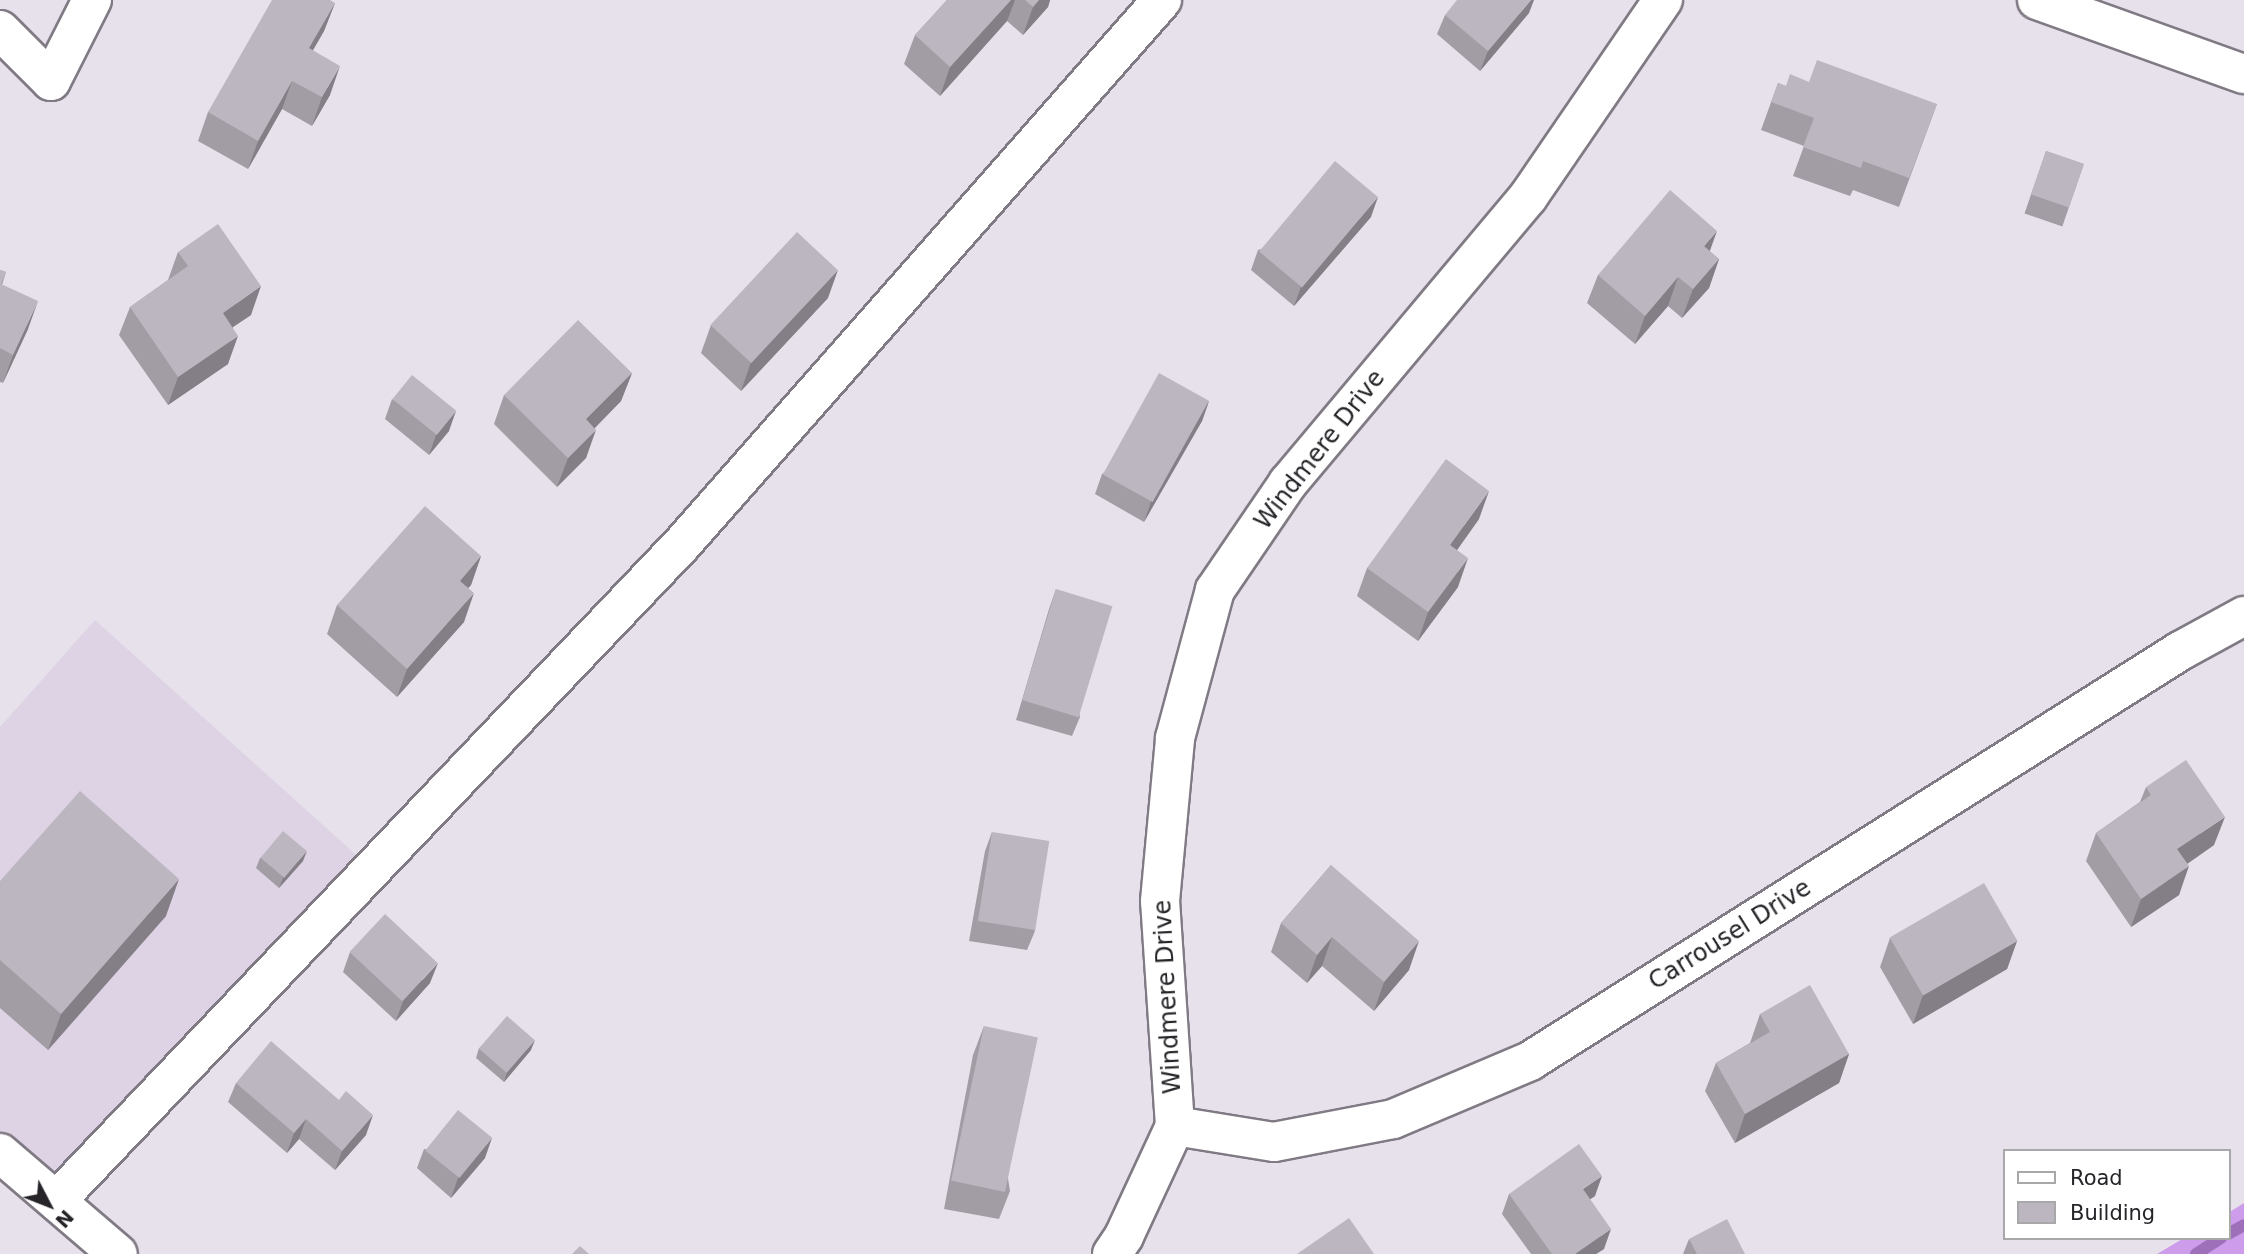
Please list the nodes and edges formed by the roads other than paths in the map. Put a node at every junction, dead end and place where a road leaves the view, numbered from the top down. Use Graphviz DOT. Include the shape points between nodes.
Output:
graph roads {
  1 [pos="92,0"];
  2 [pos="1162,0"];
  3 [pos="1663,0"];
  4 [pos="2037,0"];
  5 [pos="0,30"];
  6 [pos="2244,74"];
  7 [pos="2244,616"];
  8 [pos="1175,1126"];
  9 [pos="0,1153"];
  10 [pos="56,1201"];
  11 [pos="118,1254"];
  12 [pos="1112,1254"];
  1 -- 5 [label="street" via="51,81"];
  2 -- 10 [label="street" via="683,543"];
  3 -- 8 [label="street, Windmere Drive" via="1528,198 1288,483 1215,590 1175,738 1160,901"];
  4 -- 6 [label="street"];
  7 -- 8 [label="street, Carrousel Drive" via="2168,659 1530,1062 1393,1119 1274,1142"];
  8 -- 12 [label="street, Windmere Drive"];
  9 -- 10 [label="street"];
  10 -- 11 [label="street"];
}
